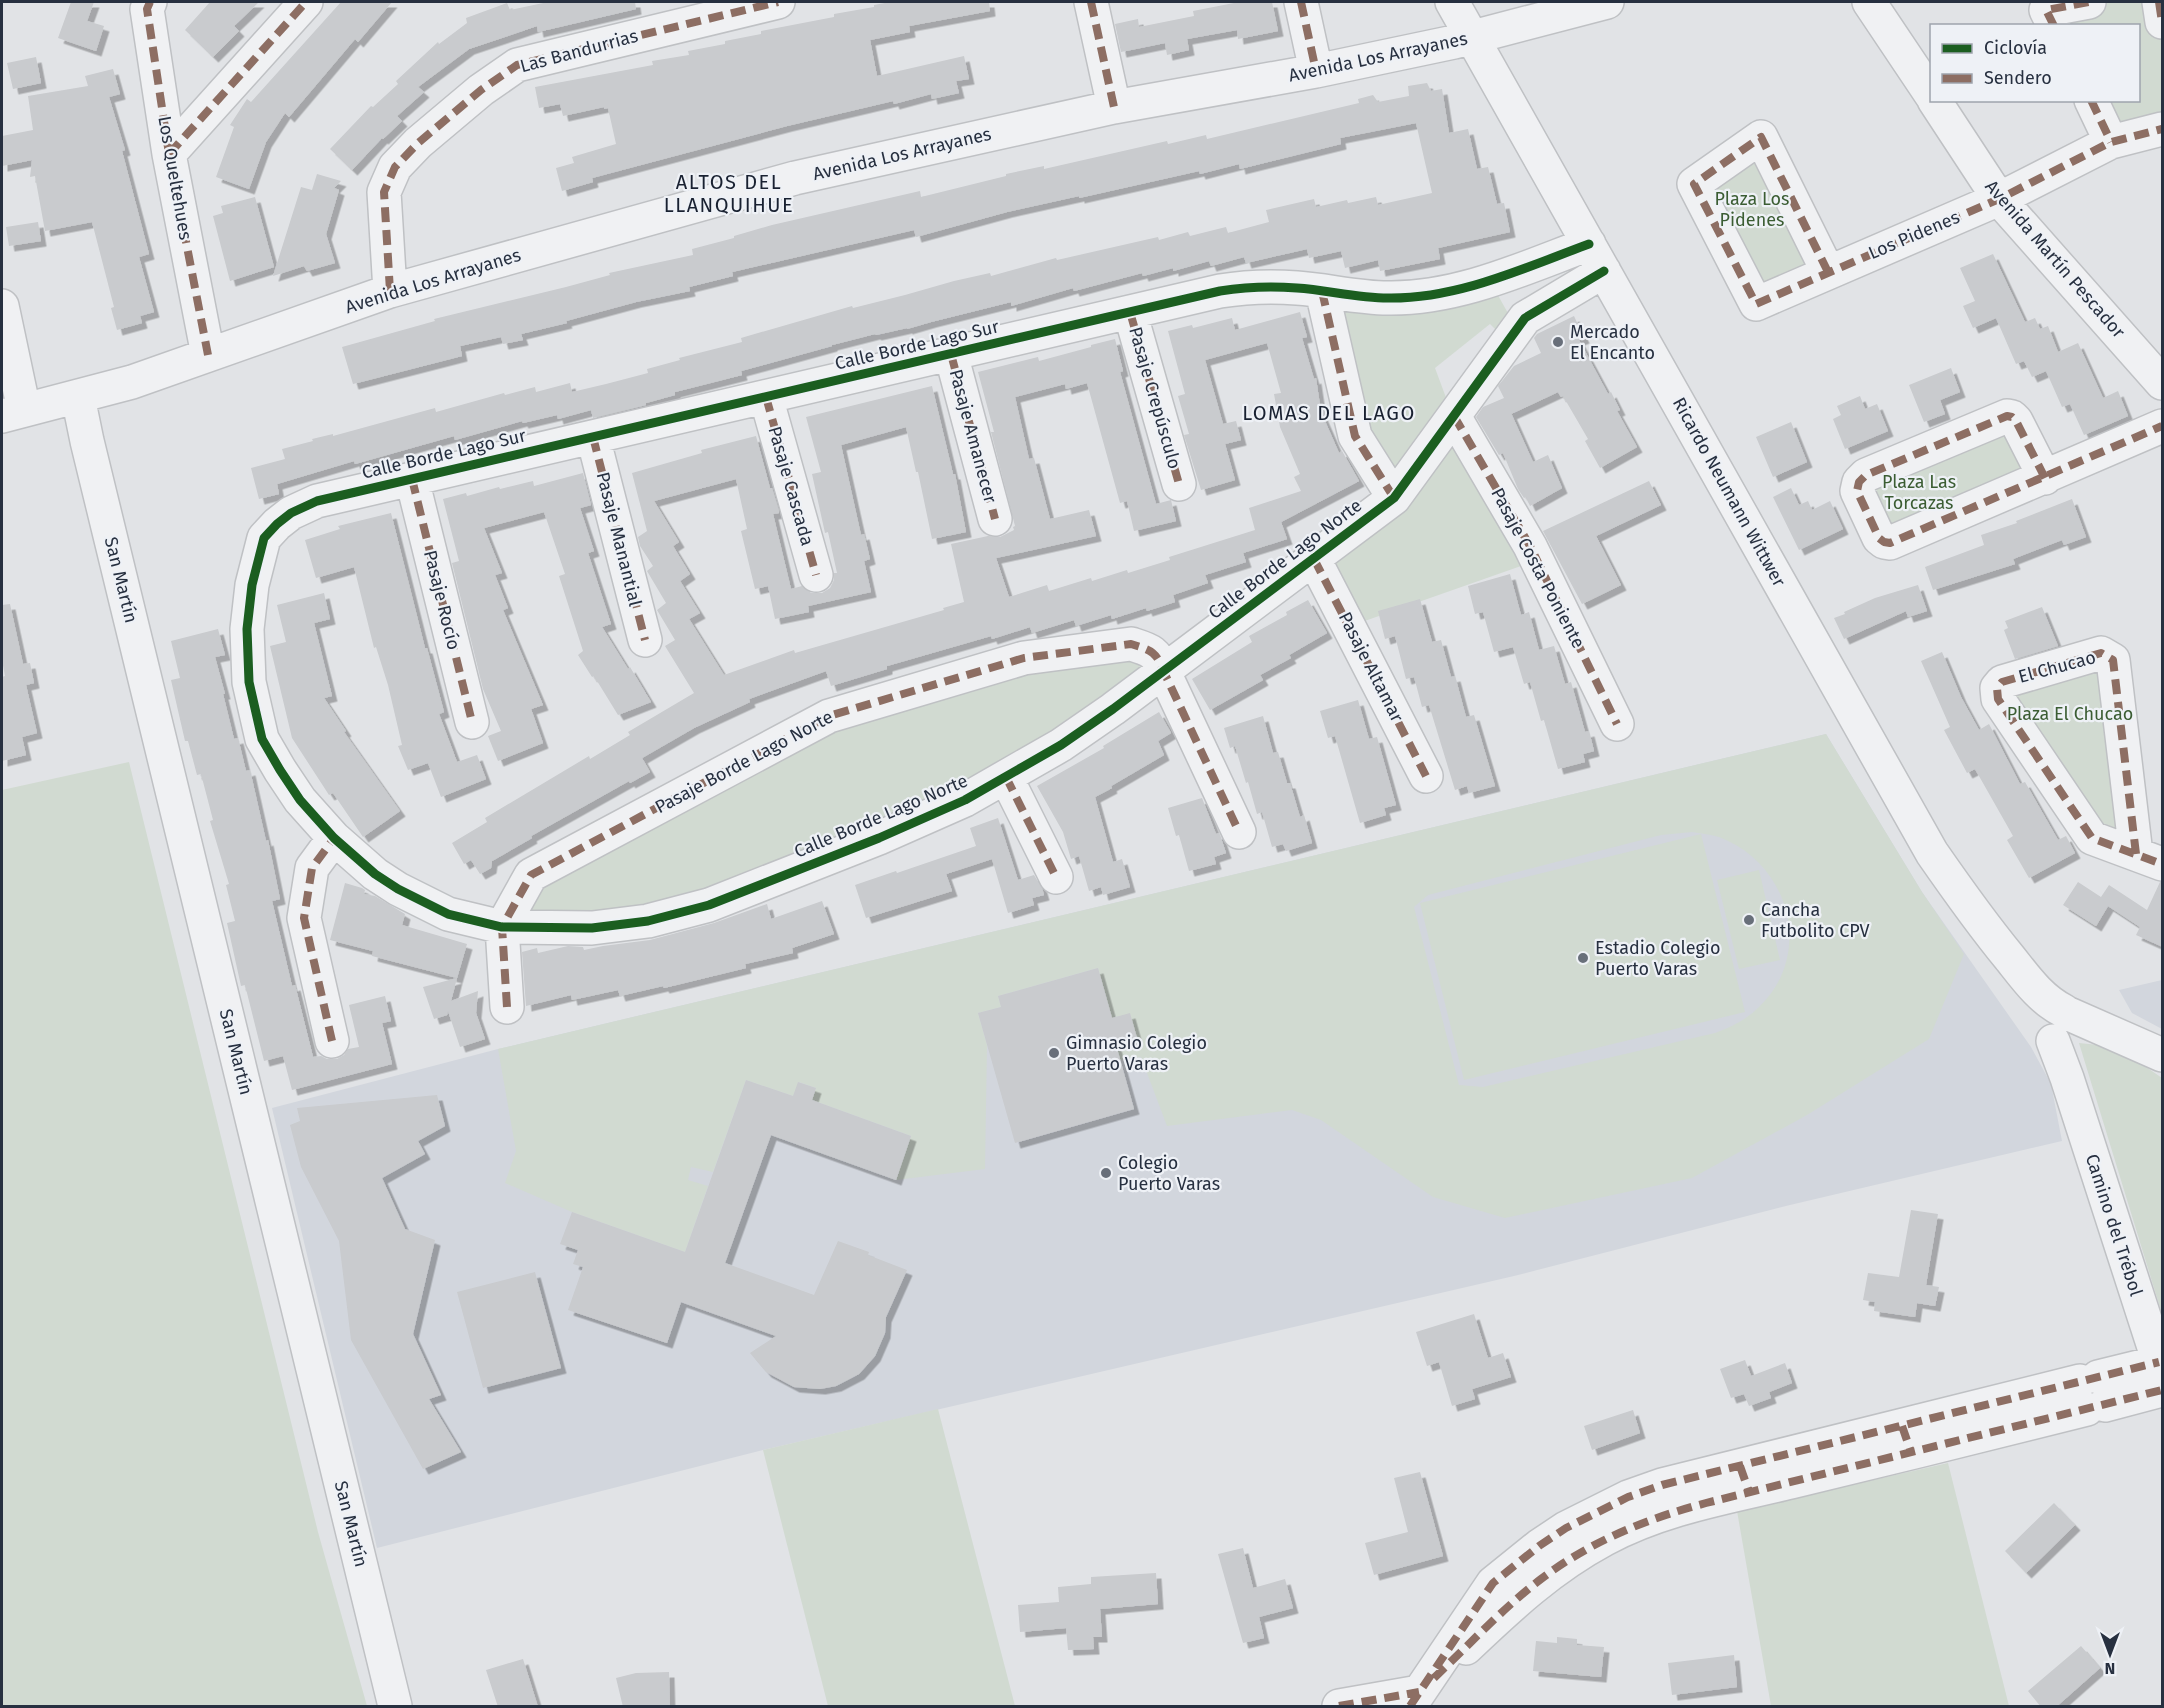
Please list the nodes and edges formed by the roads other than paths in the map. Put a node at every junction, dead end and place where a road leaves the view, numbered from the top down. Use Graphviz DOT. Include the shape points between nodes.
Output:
graph roads {
  1 [pos="150,2"];
  2 [pos="306,2"];
  3 [pos="777,2"];
  4 [pos="1091,2"];
  5 [pos="1300,2"];
  6 [pos="1452,2"];
  7 [pos="1607,2"];
  8 [pos="1869,2"];
  9 [pos="2089,2"];
  10 [pos="2159,2"];
  11 [pos="2163,22"];
  12 [pos="2053,24"];
  13 [pos="1472,38"];
  14 [pos="1316,71"];
  15 [pos="1930,93"];
  16 [pos="1935,102"];
  17 [pos="2092,102"];
  18 [pos="1114,107"];
  19 [pos="2163,129"];
  20 [pos="2111,142"];
  21 [pos="169,154"];
  22 [pos="1999,199"];
  23 [pos="1597,257"];
  24 [pos="1828,272"];
  25 [pos="1502,276"];
  26 [pos="390,291"];
  27 [pos="1322,291"];
  28 [pos="2,306"];
  29 [pos="1130,312"];
  30 [pos="1525,318"];
  31 [pos="951,354"];
  32 [pos="208,356"];
  33 [pos="2163,383"];
  34 [pos="78,397"];
  35 [pos="766,397"];
  36 [pos="13,413"];
  37 [pos="1454,416"];
  38 [pos="2163,426"];
  39 [pos="593,437"];
  40 [pos="2045,478"];
  41 [pos="412,479"];
  42 [pos="1179,484"];
  43 [pos="1394,498"];
  44 [pos="995,519"];
  45 [pos="264,538"];
  46 [pos="1314,558"];
  47 [pos="816,575"];
  48 [pos="645,640"];
  49 [pos="1163,670"];
  50 [pos="472,722"];
  51 [pos="1617,724"];
  52 [pos="1426,776"];
  53 [pos="1006,777"];
  54 [pos="1239,832"];
  55 [pos="334,838"];
  56 [pos="2149,859"];
  57 [pos="1056,877"];
  58 [pos="502,927"];
  59 [pos="507,1007"];
  60 [pos="2062,1027"];
  61 [pos="332,1041"];
  62 [pos="2163,1055"];
  63 [pos="2161,1375"];
  64 [pos="1414,1699"];
  65 [pos="395,1707"];
  66 [pos="1339,1707"];
  1 -- 21 [label="street, Los Queltehues" via="147,9"];
  2 -- 21 [label="street"];
  3 -- 26 [label="street, Las Bandurrias" via="517,65 480,90 394,167 384,192"];
  4 -- 18 [label="street"];
  5 -- 14 [label="street"];
  6 -- 13 [label="street, Ricardo Neumann Wittwer"];
  7 -- 13 [label="street, Avenida Los Arrayanes"];
  8 -- 15 [label="street"];
  9 -- 12 [label="street" via="2046,10"];
  10 -- 11 [label="street"];
  13 -- 14 [label="street, Avenida Los Arrayanes"];
  13 -- 23 [label="street, Ricardo Neumann Wittwer"];
  14 -- 18 [label="street, Avenida Los Arrayanes"];
  16 -- 22 [label="street, Avenida Martín Pescador"];
  17 -- 20 [label="street"];
  18 -- 26 [label="street, Avenida Los Arrayanes" via="795,178"];
  19 -- 20 [label="street"];
  20 -- 22 [label="street"];
  21 -- 32 [label="street, Los Queltehues"];
  22 -- 24 [label="street, Los Pidenes"];
  22 -- 33 [label="street, Avenida Martín Pescador"];
  23 -- 25 [label="street, Calle Borde Lago Sur"];
  23 -- 30 [label="street, Calle Borde Lago Norte"];
  23 -- 60 [label="street, Ricardo Neumann Wittwer" via="1932,853 2022,973 2038,1002"];
  24 -- 24 [label="street, Los Pidenes" via="1756,304 1694,184 1761,137"];
  25 -- 27 [label="street, Calle Borde Lago Sur" via="1421,296 1388,298"];
  25 -- 30 [label="street"];
  26 -- 32 [label="street, Avenida Los Arrayanes"];
  27 -- 29 [label="street, Calle Borde Lago Sur" via="1246,287"];
  27 -- 43 [label="street" via="1355,436"];
  28 -- 36 [label="street"];
  29 -- 31 [label="street, Calle Borde Lago Sur"];
  29 -- 42 [label="street, Pasaje Crepúsculo"];
  30 -- 37 [label="street, Calle Borde Lago Norte"];
  31 -- 35 [label="street, Calle Borde Lago Sur"];
  31 -- 44 [label="street, Pasaje Amanecer"];
  32 -- 34 [label="street, Avenida Los Arrayanes"];
  34 -- 36 [label="street, Avenida Los Arrayanes"];
  34 -- 65 [label="street, San Martín"];
  35 -- 39 [label="street, Calle Borde Lago Sur"];
  35 -- 47 [label="street, Pasaje Cascada"];
  37 -- 43 [label="street, Calle Borde Lago Norte"];
  37 -- 51 [label="street, Pasaje Costa Poniente" via="1530,546"];
  38 -- 40 [label="street"];
  39 -- 41 [label="street, Calle Borde Lago Sur"];
  39 -- 48 [label="street, Pasaje Manantial"];
  40 -- 40 [label="street" via="1890,543 1879,538 1857,491 1866,475 2007,416 2016,421"];
  41 -- 45 [label="street, Calle Borde Lago Sur" via="317,501 291,513"];
  41 -- 50 [label="street, Pasaje Rocío"];
  43 -- 46 [label="street, Calle Borde Lago Norte"];
  45 -- 55 [label="street, Calle Borde Lago Norte" via="246,629 254,711 262,739 280,770"];
  46 -- 49 [label="street, Calle Borde Lago Norte"];
  46 -- 52 [label="street, Pasaje Altamar"];
  49 -- 53 [label="street, Calle Borde Lago Norte" via="1061,745"];
  49 -- 54 [label="street, Pasaje Borde Lago Norte"];
  49 -- 58 [label="street, Pasaje Borde Lago Norte" via="1158,656 1131,644 1067,652 1024,658 829,716 531,875"];
  53 -- 57 [label="street"];
  53 -- 58 [label="street, Calle Borde Lago Norte" via="879,838 709,905 648,921 592,928"];
  55 -- 58 [label="street, Calle Borde Lago Norte" via="375,874 423,903 448,914"];
  55 -- 61 [label="street" via="312,868 303,918"];
  56 -- 56 [label="street, El Chucao" via="2092,838 1998,699 1997,688 2002,682 2101,653 2113,660"];
  58 -- 59 [label="street"];
  60 -- 62 [label="street" via="2116,1035"];
  60 -- 63 [label="street, Camino del Trébol" via="2067,1078"];
  63 -- 64 [label="street" via="1745,1479 1639,1523 1573,1557 1541,1579"];
  64 -- 66 [label="street"];
}
